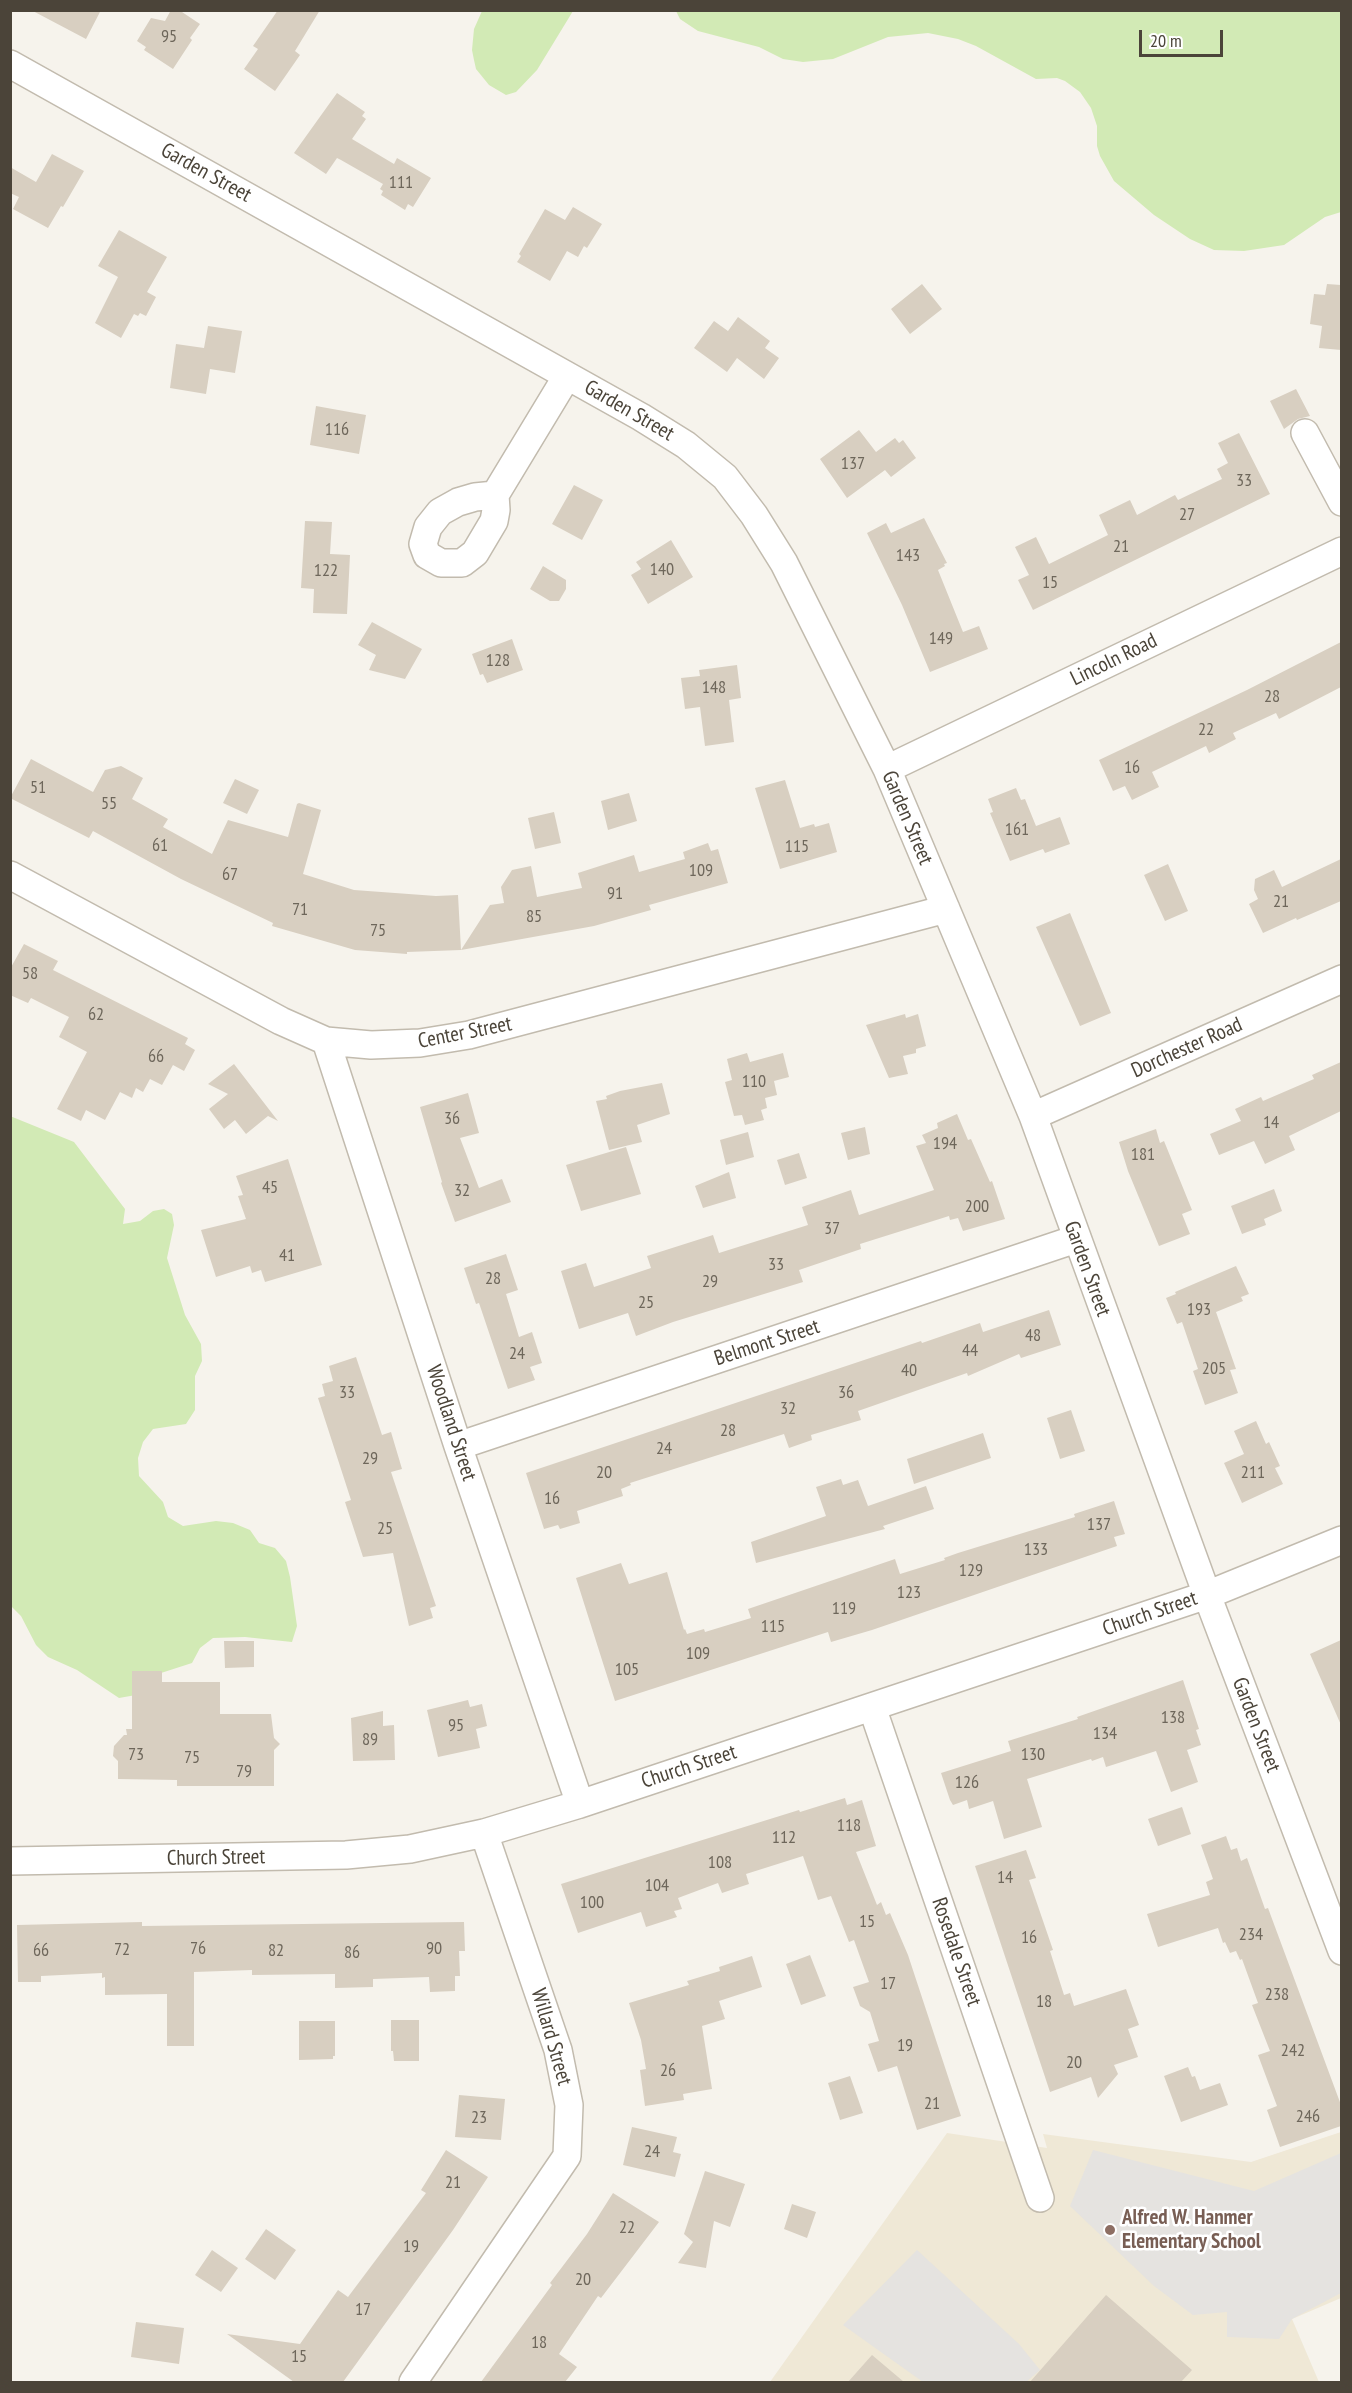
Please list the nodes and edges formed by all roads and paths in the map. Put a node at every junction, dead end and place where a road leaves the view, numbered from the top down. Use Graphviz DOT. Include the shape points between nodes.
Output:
graph roads {
  1 [pos="10,64"];
  2 [pos="567,376"];
  3 [pos="1305,433"];
  4 [pos="495,495"];
  5 [pos="1341,502"];
  6 [pos="1341,551"];
  7 [pos="887,769"];
  8 [pos="10,875"];
  9 [pos="946,909"];
  10 [pos="1341,979"];
  11 [pos="326,1041"];
  12 [pos="1033,1116"];
  13 [pos="1076,1239"];
  14 [pos="458,1446"];
  15 [pos="1341,1540"];
  16 [pos="1207,1595"];
  17 [pos="872,1707"];
  18 [pos="580,1804"];
  19 [pos="484,1833"];
  20 [pos="10,1862"];
  21 [pos="1341,1951"];
  22 [pos="1040,2198"];
  23 [pos="413,2382"];
  1 -- 2 [label="street, Garden Street"];
  2 -- 4 [label="street"];
  2 -- 7 [label="street, Garden Street" via="686,445 725,477 784,563"];
  3 -- 5 [label="street"];
  6 -- 7 [label="street, Lincoln Road"];
  7 -- 9 [label="street, Garden Street"];
  8 -- 11 [label="street, Center Street" via="281,1021"];
  9 -- 11 [label="street, Center Street" via="469,1035 410,1044"];
  9 -- 12 [label="street, Garden Street"];
  10 -- 12 [label="street, Dorchester Road"];
  11 -- 14 [label="street, Woodland Street"];
  12 -- 13 [label="street, Garden Street"];
  13 -- 14 [label="street, Belmont Street"];
  13 -- 16 [label="street, Garden Street"];
  14 -- 18 [label="street, Woodland Street"];
  15 -- 16 [label="street, Church Street"];
  16 -- 17 [label="street, Church Street"];
  16 -- 21 [label="street, Garden Street"];
  17 -- 18 [label="street, Church Street"];
  17 -- 22 [label="street, Rosedale Street"];
  18 -- 19 [label="street, Church Street"];
  19 -- 20 [label="street, Church Street" via="410,1849 346,1855"];
  19 -- 23 [label="street, Willard Street" via="558,2050 569,2104 567,2156"];
}
